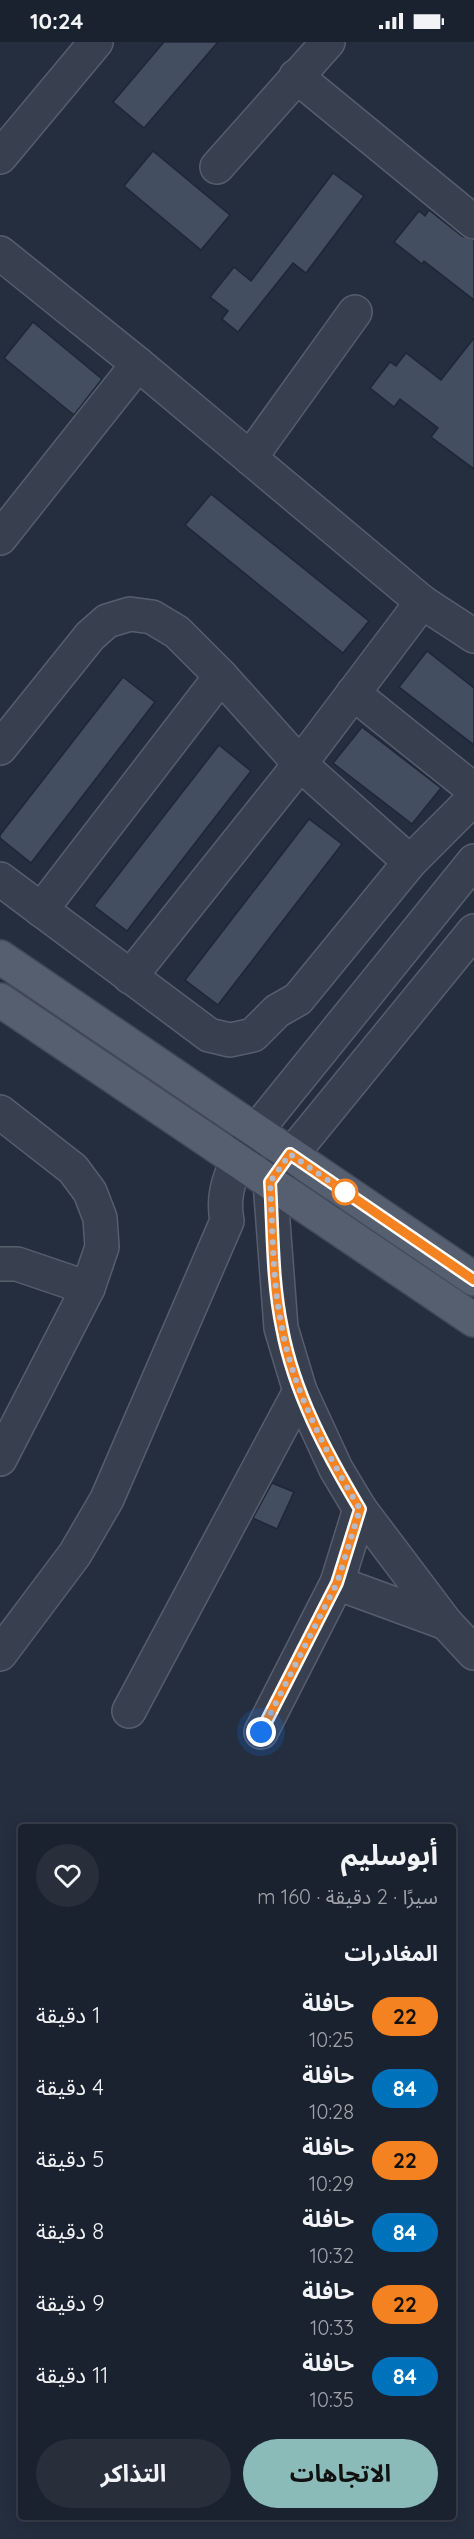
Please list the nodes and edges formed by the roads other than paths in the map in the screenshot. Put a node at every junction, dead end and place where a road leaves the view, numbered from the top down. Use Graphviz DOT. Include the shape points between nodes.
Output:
graph roads {
  1 [pos="96,42"];
  2 [pos="328,42"];
  3 [pos="296,76"];
  4 [pos="4,145"];
  5 [pos="217,167"];
  6 [pos="474,222"];
  7 [pos="0,253"];
  8 [pos="355,312"];
  9 [pos="138,364"];
  10 [pos="250,458"];
  11 [pos="0,538"];
  12 [pos="422,602"];
  13 [pos="474,636"];
  14 [pos="221,676"];
  15 [pos="353,693"];
  16 [pos="0,748"];
  17 [pos="300,764"];
  18 [pos="474,790"];
  19 [pos="474,798"];
  20 [pos="474,861"];
  21 [pos="410,862"];
  22 [pos="0,879"];
  23 [pos="41,910"];
  24 [pos="474,931"];
  25 [pos="0,957"];
  26 [pos="130,977"];
  27 [pos="0,1000"];
  28 [pos="0,1112"];
  29 [pos="256,1131"];
  30 [pos="290,1154"];
  31 [pos="238,1160"];
  32 [pos="270,1182"];
  33 [pos="227,1221"];
  34 [pos="0,1264"];
  35 [pos="474,1280"];
  36 [pos="88,1288"];
  37 [pos="474,1320"];
  38 [pos="300,1392"];
  39 [pos="0,1459"];
  40 [pos="360,1509"];
  41 [pos="337,1583"];
  42 [pos="446,1623"];
  43 [pos="474,1653"];
  44 [pos="0,1654"];
  45 [pos="129,1711"];
  46 [pos="261,1732"];
  1 -- 4 [label="street"];
  2 -- 3 [label="street"];
  3 -- 5 [label="street"];
  3 -- 6 [label="street"];
  7 -- 9 [label="street"];
  8 -- 10 [label="street"];
  9 -- 10 [label="street"];
  9 -- 11 [label="street"];
  10 -- 12 [label="street"];
  12 -- 13 [label="street"];
  12 -- 15 [label="street"];
  14 -- 16 [label="street" via="177,632 152,617 130,614 107,621 90,636"];
  14 -- 17 [label="street"];
  14 -- 23 [label="street"];
  15 -- 17 [label="street"];
  15 -- 18 [label="street"];
  17 -- 21 [label="street"];
  17 -- 26 [label="street"];
  19 -- 21 [label="street"];
  20 -- 29 [label="street"];
  21 -- 26 [label="street" via="298,999 277,1011 253,1035 230,1040 208,1035"];
  22 -- 23 [label="street"];
  23 -- 26 [label="street"];
  24 -- 30 [label="street"];
  25 -- 29 [label="main road"];
  27 -- 31 [label="main road"];
  28 -- 36 [label="street" via="73,1169 90,1192 100,1218 102,1247"];
  29 -- 30 [label="main road"];
  29 -- 31 [label="street"];
  30 -- 32 [label="street"];
  30 -- 35 [label="main road"];
  31 -- 32 [label="main road"];
  31 -- 33 [label="street" via="225,1194"];
  32 -- 33 [label="street" via="250,1210"];
  32 -- 37 [label="main road"];
  32 -- 38 [label="street" via="281,1328"];
  33 -- 44 [label="street" via="107,1499 75,1554"];
  34 -- 36 [label="street" via="17,1264"];
  36 -- 39 [label="street"];
  38 -- 40 [label="street" via="336,1469"];
  38 -- 45 [label="street"];
  40 -- 41 [label="street"];
  40 -- 42 [label="street"];
  41 -- 42 [label="street"];
  41 -- 46 [label="street"];
  42 -- 43 [label="street"];
}
